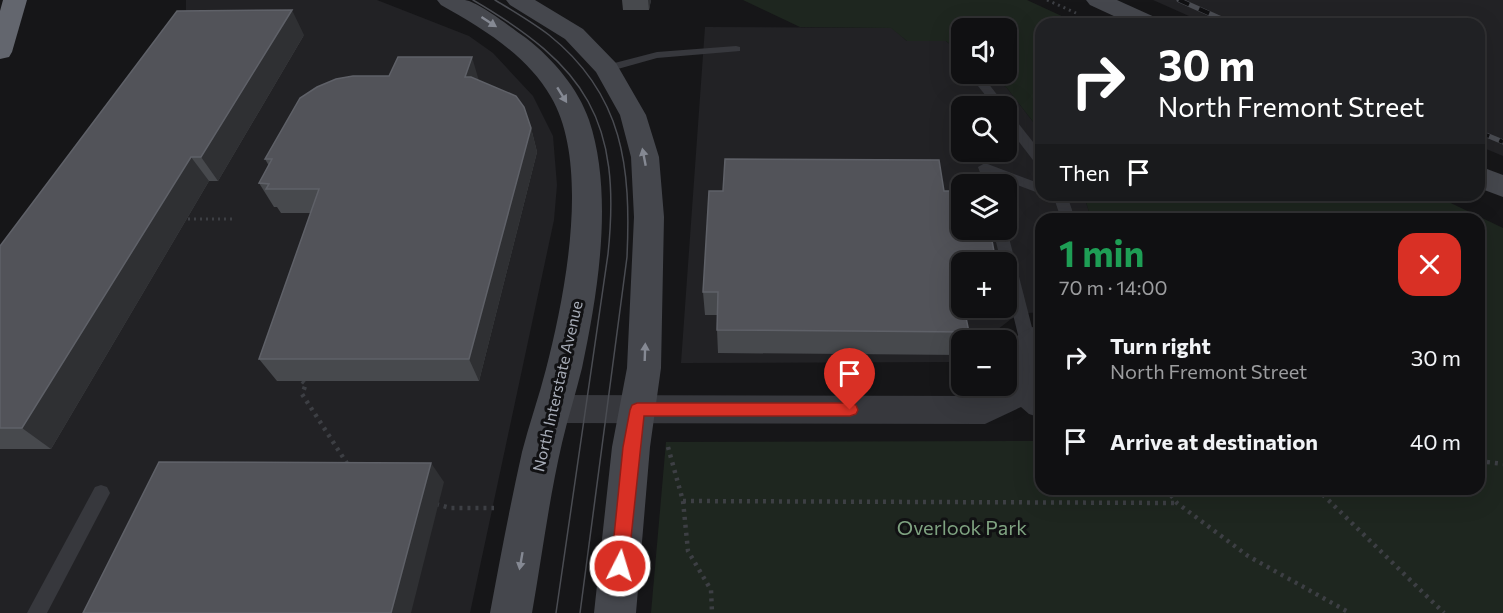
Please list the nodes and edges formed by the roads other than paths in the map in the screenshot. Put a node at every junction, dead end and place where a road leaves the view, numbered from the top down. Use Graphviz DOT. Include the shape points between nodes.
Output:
graph roads {
  1 [pos="15,0"];
  2 [pos="449,0"];
  3 [pos="518,0"];
  4 [pos="1098,0"];
  5 [pos="1137,18"];
  6 [pos="736,50"];
  7 [pos="0,52"];
  8 [pos="607,68"];
  9 [pos="982,84"];
  10 [pos="991,96"];
  11 [pos="1017,130"];
  12 [pos="1035,153"];
  13 [pos="987,174"];
  14 [pos="1003,174"];
  15 [pos="1485,179"];
  16 [pos="1017,180"];
  17 [pos="1035,187"];
  18 [pos="1503,187"];
  19 [pos="1003,240"];
  20 [pos="1034,340"];
  21 [pos="1033,397"];
  22 [pos="553,409"];
  23 [pos="637,410"];
  24 [pos="101,493"];
  25 [pos="37,613"];
  26 [pos="512,613"];
  27 [pos="615,613"];
  1 -- 7 [label="highway"];
  2 -- 22 [label="street, North Interstate Avenue, one-way" via="500,29 539,64 574,117 584,148 582,270"];
  3 -- 8 [label="street" via="574,34"];
  4 -- 5 [label="street"];
  6 -- 8 [label="lane" via="657,55"];
  23 -- 8 [label="street, one-way" via="644,368 648,185 633,115"];
  9 -- 10 [label="lane"];
  11 -- 12 [label="lane"];
  13 -- 14 [label="lane" via="985,167"];
  15 -- 18 [label="street"];
  16 -- 17 [label="lane"];
  19 -- 20 [label="lane"];
  20 -- 21 [label="street" via="1020,352 1016,364 1018,377"];
  21 -- 23 [label="street" via="985,410"];
  22 -- 23 [label="street"];
  22 -- 26 [label="street, North Interstate Avenue, one-way" via="541,451"];
  23 -- 27 [label="street"];
  24 -- 25 [label="lane"];
}
